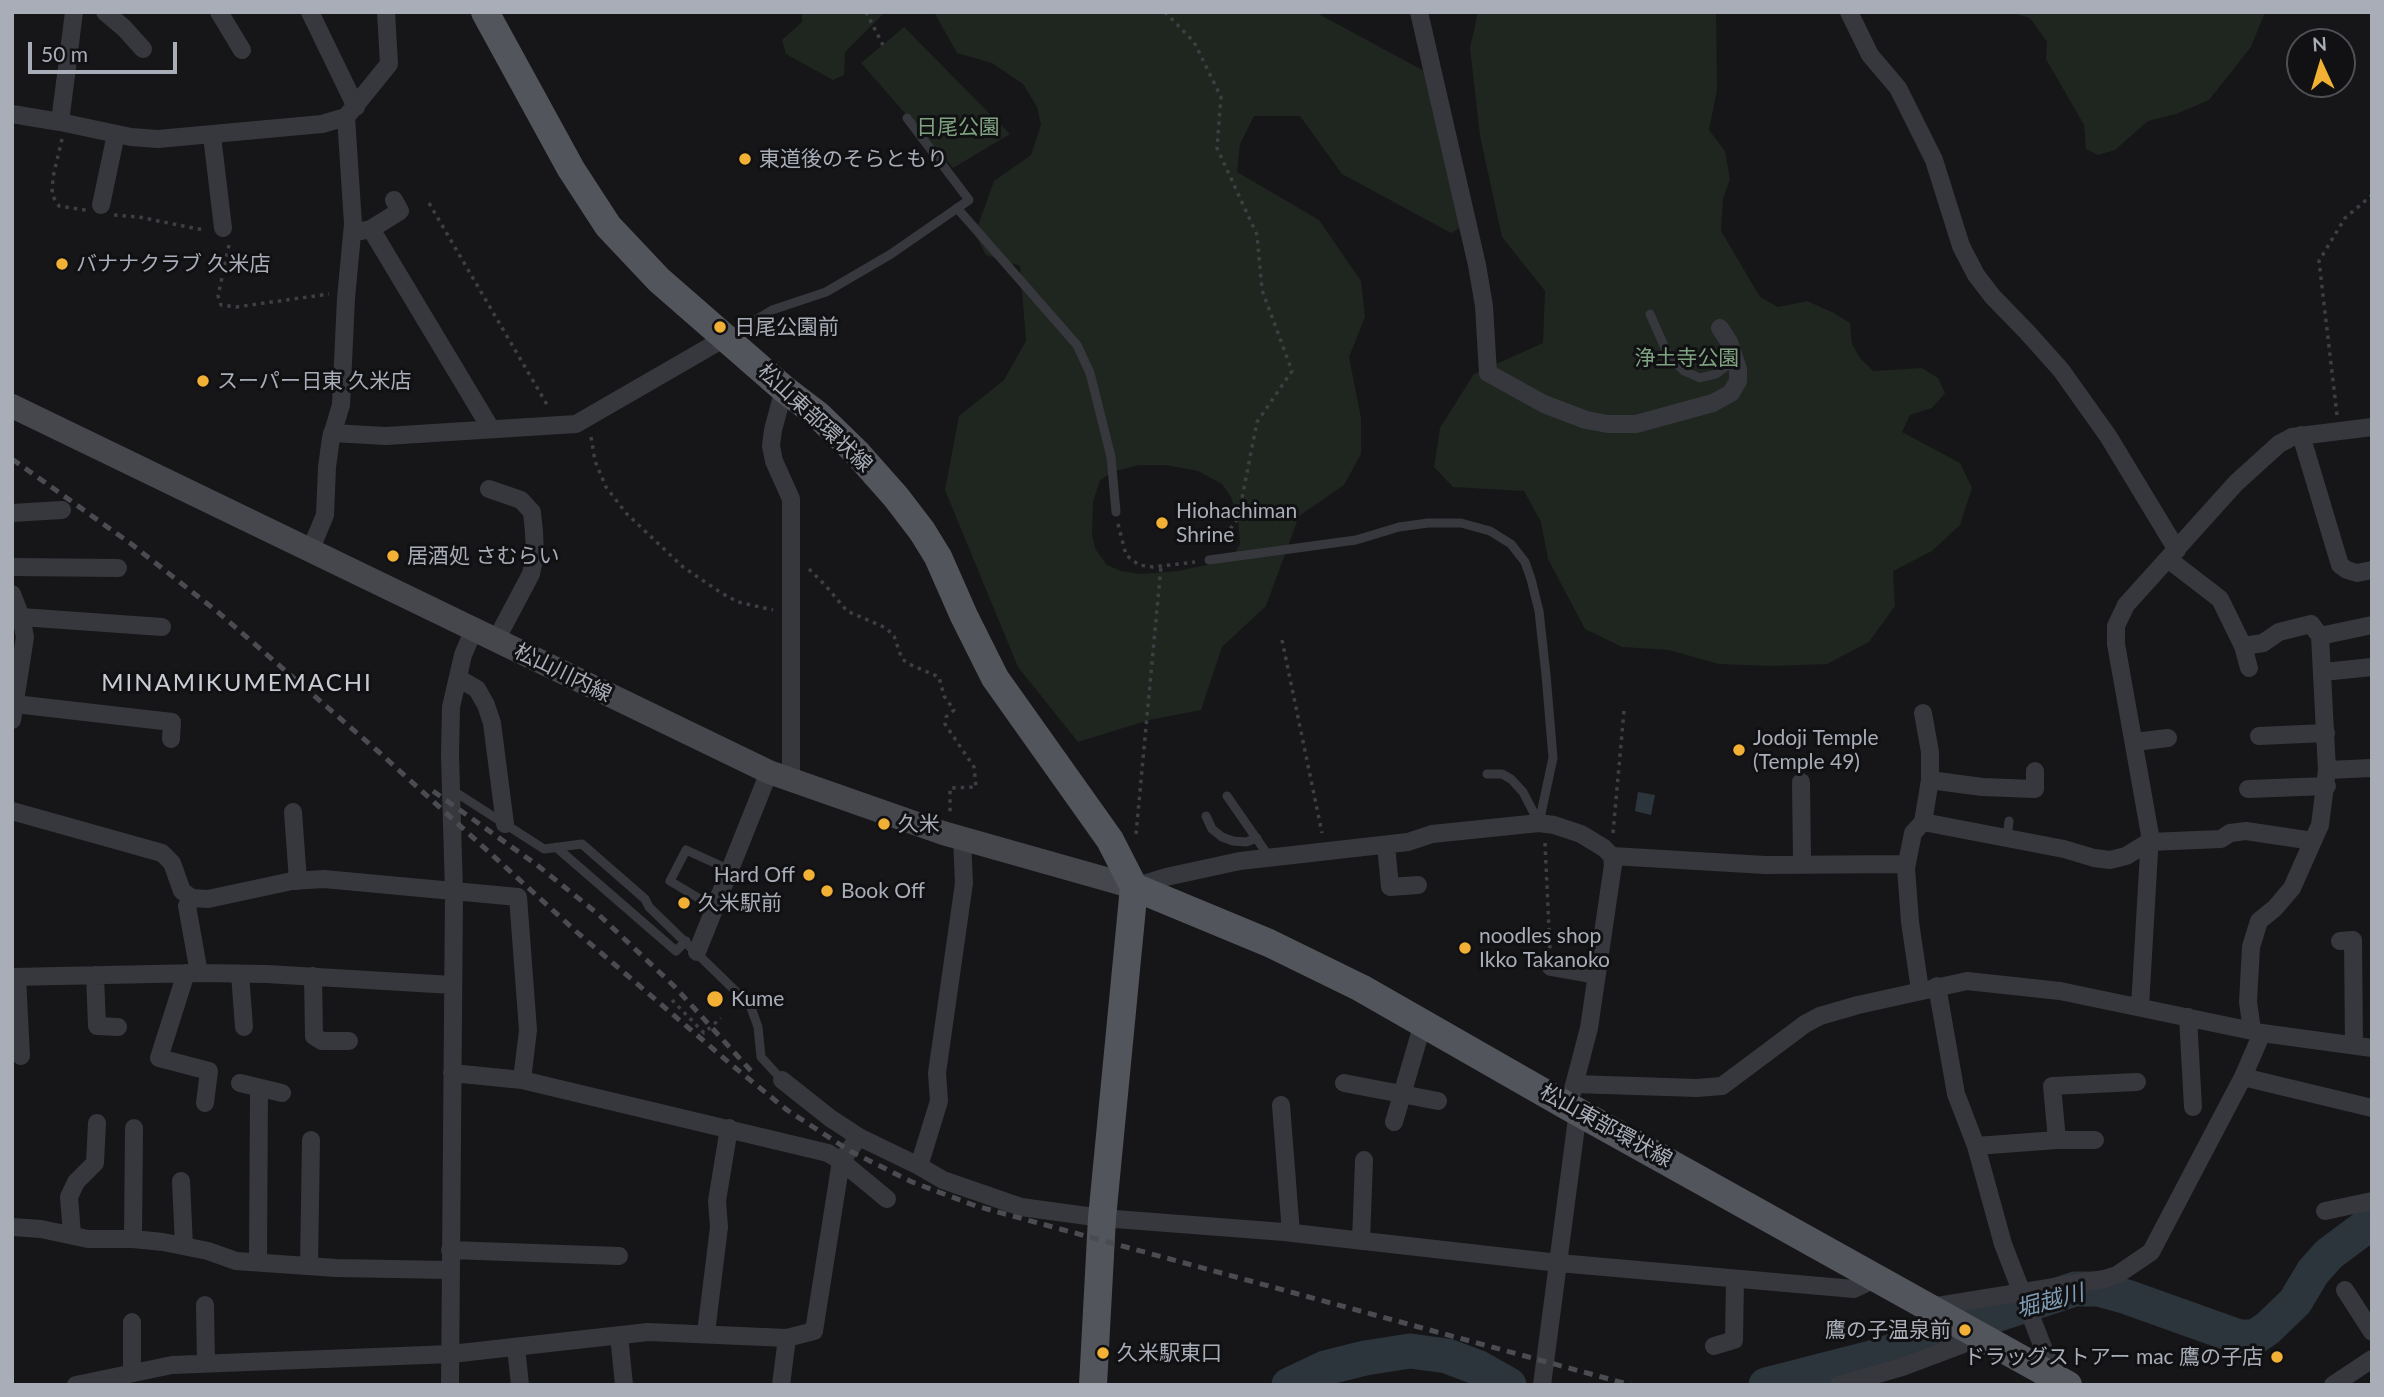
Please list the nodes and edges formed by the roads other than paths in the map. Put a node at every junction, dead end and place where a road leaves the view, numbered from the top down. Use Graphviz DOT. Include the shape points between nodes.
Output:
graph roads {
  1 [pos="74,12"];
  2 [pos="105,12"];
  3 [pos="219,12"];
  4 [pos="310,12"];
  5 [pos="386,12"];
  6 [pos="485,12"];
  7 [pos="1419,12"];
  8 [pos="1849,12"];
  9 [pos="143,49"];
  10 [pos="242,50"];
  11 [pos="351,112"];
  12 [pos="12,114"];
  13 [pos="908,118"];
  14 [pos="62,123"];
  15 [pos="116,134"];
  16 [pos="212,136"];
  17 [pos="394,200"];
  18 [pos="957,208"];
  19 [pos="100,210"];
  20 [pos="223,228"];
  21 [pos="371,229"];
  22 [pos="352,233"];
  23 [pos="1650,314"];
  24 [pos="1720,328"];
  25 [pos="725,338"];
  26 [pos="1735,360"];
  27 [pos="784,389"];
  28 [pos="12,407"];
  29 [pos="2372,427"];
  30 [pos="491,429"];
  31 [pos="332,433"];
  32 [pos="2301,435"];
  33 [pos="489,489"];
  34 [pos="62,509"];
  35 [pos="1116,512"];
  36 [pos="12,513"];
  37 [pos="310,551"];
  38 [pos="2172,555"];
  39 [pos="1209,560"];
  40 [pos="12,567"];
  41 [pos="118,568"];
  42 [pos="2372,569"];
  43 [pos="12,594"];
  44 [pos="21,617"];
  45 [pos="2372,625"];
  46 [pos="162,627"];
  47 [pos="474,629"];
  48 [pos="2320,636"];
  49 [pos="496,640"];
  50 [pos="2243,646"];
  51 [pos="17,660"];
  52 [pos="2372,667"];
  53 [pos="2249,668"];
  54 [pos="2323,672"];
  55 [pos="458,678"];
  56 [pos="14,712"];
  57 [pos="1923,713"];
  58 [pos="2326,733"];
  59 [pos="2259,736"];
  60 [pos="2168,738"];
  61 [pos="171,740"];
  62 [pos="2134,742"];
  63 [pos="2372,768"];
  64 [pos="2035,771"];
  65 [pos="1487,774"];
  66 [pos="780,776"];
  67 [pos="2327,778"];
  68 [pos="1930,780"];
  69 [pos="1801,782"];
  70 [pos="450,789"];
  71 [pos="2248,789"];
  72 [pos="1227,796"];
  73 [pos="12,811"];
  74 [pos="293,812"];
  75 [pos="1206,816"];
  76 [pos="1923,822"];
  77 [pos="1542,823"];
  78 [pos="505,824"];
  79 [pos="953,836"];
  80 [pos="1257,838"];
  81 [pos="2313,841"];
  82 [pos="2149,842"];
  83 [pos="1386,845"];
  84 [pos="556,847"];
  85 [pos="1612,856"];
  86 [pos="1271,858"];
  87 [pos="1907,864"];
  88 [pos="1798,865"];
  89 [pos="730,870"];
  90 [pos="298,881"];
  91 [pos="1418,885"];
  92 [pos="1134,887"];
  93 [pos="454,892"];
  94 [pos="192,898"];
  95 [pos="715,908"];
  96 [pos="2340,941"];
  97 [pos="691,947"];
  98 [pos="1551,967"];
  99 [pos="192,973"];
  100 [pos="240,974"];
  101 [pos="95,975"];
  102 [pos="1596,975"];
  103 [pos="313,976"];
  104 [pos="15,977"];
  105 [pos="452,985"];
  106 [pos="1929,988"];
  107 [pos="2140,1007"];
  108 [pos="2188,1017"];
  109 [pos="1423,1023"];
  110 [pos="118,1027"];
  111 [pos="244,1027"];
  112 [pos="2257,1032"];
  113 [pos="349,1041"];
  114 [pos="2363,1046"];
  115 [pos="21,1056"];
  116 [pos="452,1073"];
  117 [pos="2243,1077"];
  118 [pos="522,1080"];
  119 [pos="782,1080"];
  120 [pos="2137,1082"];
  121 [pos="240,1083"];
  122 [pos="1344,1083"];
  123 [pos="259,1088"];
  124 [pos="282,1093"];
  125 [pos="1402,1094"];
  126 [pos="1438,1101"];
  127 [pos="1574,1101"];
  128 [pos="205,1103"];
  129 [pos="1281,1105"];
  130 [pos="2193,1107"];
  131 [pos="2372,1108"];
  132 [pos="1394,1122"];
  133 [pos="97,1123"];
  134 [pos="134,1128"];
  135 [pos="729,1128"];
  136 [pos="859,1137"];
  137 [pos="311,1140"];
  138 [pos="2057,1140"];
  139 [pos="2095,1140"];
  140 [pos="1976,1146"];
  141 [pos="1364,1160"];
  142 [pos="841,1161"];
  143 [pos="919,1166"];
  144 [pos="181,1181"];
  145 [pos="887,1199"];
  146 [pos="2372,1201"];
  147 [pos="2325,1211"];
  148 [pos="1102,1218"];
  149 [pos="12,1227"];
  150 [pos="1291,1233"];
  151 [pos="72,1234"];
  152 [pos="133,1239"];
  153 [pos="1361,1241"];
  154 [pos="184,1246"];
  155 [pos="450,1250"];
  156 [pos="619,1256"];
  157 [pos="258,1262"];
  158 [pos="1559,1263"];
  159 [pos="309,1266"];
  160 [pos="450,1270"];
  161 [pos="1877,1278"];
  162 [pos="1735,1279"];
  163 [pos="2345,1290"];
  164 [pos="2023,1299"];
  165 [pos="205,1305"];
  166 [pos="1936,1310"];
  167 [pos="132,1322"];
  168 [pos="2372,1332"];
  169 [pos="706,1333"];
  170 [pos="619,1335"];
  171 [pos="1979,1335"];
  172 [pos="787,1338"];
  173 [pos="1714,1346"];
  174 [pos="516,1347"];
  175 [pos="451,1354"];
  176 [pos="2372,1359"];
  177 [pos="206,1363"];
  178 [pos="132,1373"];
  179 [pos="2061,1380"];
  180 [pos="76,1385"];
  181 [pos="450,1385"];
  182 [pos="520,1385"];
  183 [pos="624,1385"];
  184 [pos="781,1385"];
  185 [pos="1093,1385"];
  186 [pos="1542,1385"];
  187 [pos="1839,1385"];
  188 [pos="2333,1385"];
  1 -- 14 [label="street"];
  2 -- 9 [label="street"];
  3 -- 10 [label="street"];
  4 -- 11 [label="street"];
  5 -- 11 [label="street" via="389,64"];
  6 -- 25 [label="main road, 松山東部環状線" via="571,169 608,226"];
  7 -- 26 [label="street" via="1477,265 1488,373 1544,404 1586,420 1636,424 1713,403 1731,393 1738,381"];
  8 -- 38 [label="street" via="1870,54 1898,88 1934,160 1961,246 1976,275 2061,370 2108,436"];
  11 -- 16 [label="street" via="321,124"];
  11 -- 22 [label="street"];
  12 -- 14 [label="street"];
  13 -- 18 [label="lane" via="969,200"];
  14 -- 15 [label="street"];
  15 -- 16 [label="street" via="158,139"];
  15 -- 19 [label="street"];
  16 -- 20 [label="street"];
  17 -- 21 [label="street" via="400,211"];
  18 -- 25 [label="lane" via="826,292 772,310"];
  18 -- 35 [label="lane" via="1077,345 1090,373 1111,457"];
  21 -- 22 [label="street"];
  21 -- 30 [label="street"];
  22 -- 31 [label="street" via="341,405"];
  23 -- 26 [label="lane" via="1669,357 1684,371 1700,379"];
  24 -- 26 [label="street"];
  25 -- 27 [label="main road, 松山東部環状線"];
  25 -- 30 [label="street" via="576,424"];
  27 -- 66 [label="street" via="771,446 791,499 792,614"];
  27 -- 92 [label="main road, 松山東部環状線" via="857,453 922,531 995,678 1110,840"];
  28 -- 37 [label="main road, 松山川内線"];
  29 -- 32 [label="street"];
  30 -- 31 [label="street" via="386,436"];
  31 -- 37 [label="street" via="325,516"];
  32 -- 38 [label="street" via="2279,444 2236,483"];
  32 -- 42 [label="street" via="2340,565 2357,573"];
  33 -- 49 [label="street" via="521,500 532,512 534,531 531,574"];
  34 -- 36 [label="street"];
  37 -- 47 [label="main road, 松山川内線"];
  38 -- 50 [label="street" via="2220,599"];
  38 -- 62 [label="street" via="2126,605 2116,626"];
  39 -- 77 [label="lane" via="1321,546 1428,523 1461,523 1490,531 1511,544 1525,562 1539,611 1553,758"];
  40 -- 41 [label="street"];
  43 -- 44 [label="street"];
  44 -- 46 [label="street"];
  44 -- 51 [label="street" via="25,637"];
  45 -- 48 [label="street"];
  47 -- 49 [label="main road, 松山川内線"];
  47 -- 55 [label="street"];
  48 -- 50 [label="street" via="2311,624"];
  48 -- 54 [label="street"];
  49 -- 66 [label="main road, 松山川内線"];
  50 -- 53 [label="street"];
  51 -- 56 [label="street"];
  52 -- 54 [label="street"];
  54 -- 58 [label="street"];
  55 -- 70 [label="street" via="452,707"];
  55 -- 78 [label="street" via="477,689 492,723"];
  56 -- 61 [label="street" via="172,722"];
  57 -- 68 [label="street"];
  58 -- 59 [label="street"];
  58 -- 67 [label="street"];
  60 -- 62 [label="street"];
  62 -- 82 [label="street"];
  63 -- 67 [label="street"];
  64 -- 68 [label="street" via="2035,789"];
  65 -- 77 [label="lane" via="1511,779"];
  66 -- 79 [label="main road, 松山川内線"];
  66 -- 89 [label="street"];
  67 -- 71 [label="street"];
  67 -- 81 [label="street"];
  68 -- 76 [label="street"];
  69 -- 88 [label="street" via="1802,858"];
  70 -- 78 [label="lane"];
  70 -- 93 [label="street"];
  72 -- 80 [label="lane"];
  73 -- 94 [label="street" via="162,853 172,863 182,891"];
  74 -- 90 [label="street"];
  75 -- 80 [label="lane" via="1222,837 1246,842"];
  76 -- 82 [label="street" via="2008,830 2110,860"];
  76 -- 87 [label="street" via="1913,833"];
  77 -- 83 [label="street" via="1432,834"];
  77 -- 85 [label="street" via="1581,834"];
  78 -- 84 [label="lane" via="544,849"];
  79 -- 92 [label="main road, 松山川内線"];
  79 -- 143 [label="street" via="964,883 937,1073 939,1101"];
  80 -- 86 [label="lane"];
  81 -- 82 [label="street" via="2246,831 2221,839"];
  81 -- 112 [label="street" via="2291,888 2259,921 2251,947 2248,1003"];
  82 -- 107 [label="street"];
  83 -- 86 [label="street"];
  83 -- 91 [label="street" via="1390,887"];
  84 -- 97 [label="lane" via="676,951"];
  84 -- 97 [label="lane" via="582,844"];
  85 -- 88 [label="street"];
  85 -- 102 [label="street"];
  86 -- 92 [label="street"];
  87 -- 88 [label="street"];
  87 -- 106 [label="street" via="1910,922"];
  89 -- 95 [label="street"];
  89 -- 95 [label="lane" via="686,850 670,881"];
  90 -- 93 [label="street" via="324,879"];
  90 -- 94 [label="street" via="208,899"];
  92 -- 109 [label="main road, 松山東部環状線" via="1269,943"];
  92 -- 148 [label="main road"];
  93 -- 105 [label="street"];
  93 -- 118 [label="street" via="518,897 528,1030"];
  94 -- 99 [label="street" via="187,906"];
  95 -- 97 [label="street"];
  96 -- 114 [label="street" via="2353,940"];
  97 -- 119 [label="lane" via="750,1005 761,1057"];
  98 -- 102 [label="street"];
  99 -- 100 [label="street"];
  99 -- 101 [label="street"];
  99 -- 128 [label="street" via="159,1058 209,1071"];
  100 -- 103 [label="street"];
  100 -- 111 [label="street"];
  101 -- 104 [label="street"];
  101 -- 110 [label="street" via="97,1026"];
  102 -- 127 [label="street"];
  103 -- 105 [label="street"];
  103 -- 113 [label="street" via="314,1036 322,1041"];
  104 -- 115 [label="street"];
  105 -- 116 [label="street"];
  106 -- 107 [label="street" via="1967,981 2060,991"];
  106 -- 127 [label="street" via="1820,1016 1722,1086"];
  106 -- 140 [label="street" via="1956,1094"];
  107 -- 108 [label="street"];
  108 -- 112 [label="street"];
  108 -- 130 [label="street"];
  109 -- 125 [label="street"];
  109 -- 127 [label="main road, 松山東部環状線"];
  112 -- 114 [label="street"];
  112 -- 117 [label="street"];
  116 -- 118 [label="street"];
  116 -- 155 [label="street"];
  117 -- 131 [label="street"];
  117 -- 164 [label="street" via="2151,1252 2117,1275"];
  118 -- 135 [label="street"];
  119 -- 136 [label="street"];
  120 -- 138 [label="street" via="2052,1086"];
  121 -- 123 [label="street"];
  122 -- 125 [label="street"];
  123 -- 124 [label="street"];
  123 -- 157 [label="street"];
  125 -- 126 [label="street"];
  125 -- 132 [label="street"];
  127 -- 158 [label="street"];
  127 -- 161 [label="main road, 松山東部環状線"];
  129 -- 150 [label="street"];
  133 -- 151 [label="street" via="95,1163 76,1182 69,1197"];
  134 -- 152 [label="street"];
  135 -- 142 [label="street" via="828,1153"];
  135 -- 169 [label="street" via="717,1201 719,1227"];
  136 -- 142 [label="street"];
  136 -- 143 [label="street"];
  137 -- 159 [label="street"];
  138 -- 139 [label="street"];
  138 -- 140 [label="street"];
  140 -- 164 [label="street"];
  141 -- 153 [label="street"];
  142 -- 145 [label="street"];
  142 -- 172 [label="street" via="814,1332"];
  143 -- 148 [label="street" via="943,1180 1021,1207"];
  144 -- 154 [label="street"];
  146 -- 147 [label="street"];
  148 -- 150 [label="street"];
  148 -- 185 [label="main road"];
  149 -- 151 [label="street"];
  150 -- 153 [label="street"];
  151 -- 152 [label="street" via="88,1239"];
  152 -- 154 [label="street"];
  153 -- 158 [label="street"];
  154 -- 157 [label="street" via="236,1261"];
  155 -- 156 [label="street"];
  155 -- 160 [label="street"];
  157 -- 159 [label="street"];
  158 -- 162 [label="street"];
  158 -- 186 [label="street"];
  159 -- 160 [label="street"];
  160 -- 175 [label="street"];
  161 -- 162 [label="street" via="1854,1289"];
  161 -- 166 [label="main road, 松山東部環状線"];
  162 -- 173 [label="street" via="1734,1340"];
  163 -- 168 [label="street"];
  164 -- 166 [label="street"];
  164 -- 179 [label="street"];
  165 -- 177 [label="street"];
  166 -- 171 [label="main road, 松山東部環状線"];
  167 -- 178 [label="street"];
  169 -- 170 [label="street"];
  169 -- 172 [label="street"];
  170 -- 174 [label="street"];
  170 -- 183 [label="street"];
  171 -- 179 [label="main road, 松山東部環状線"];
  171 -- 187 [label="street" via="1902,1367"];
  172 -- 184 [label="street"];
  174 -- 175 [label="street"];
  174 -- 182 [label="street"];
  175 -- 177 [label="street"];
  175 -- 181 [label="street"];
  176 -- 188 [label="street"];
  177 -- 178 [label="street"];
  178 -- 180 [label="street"];
}
